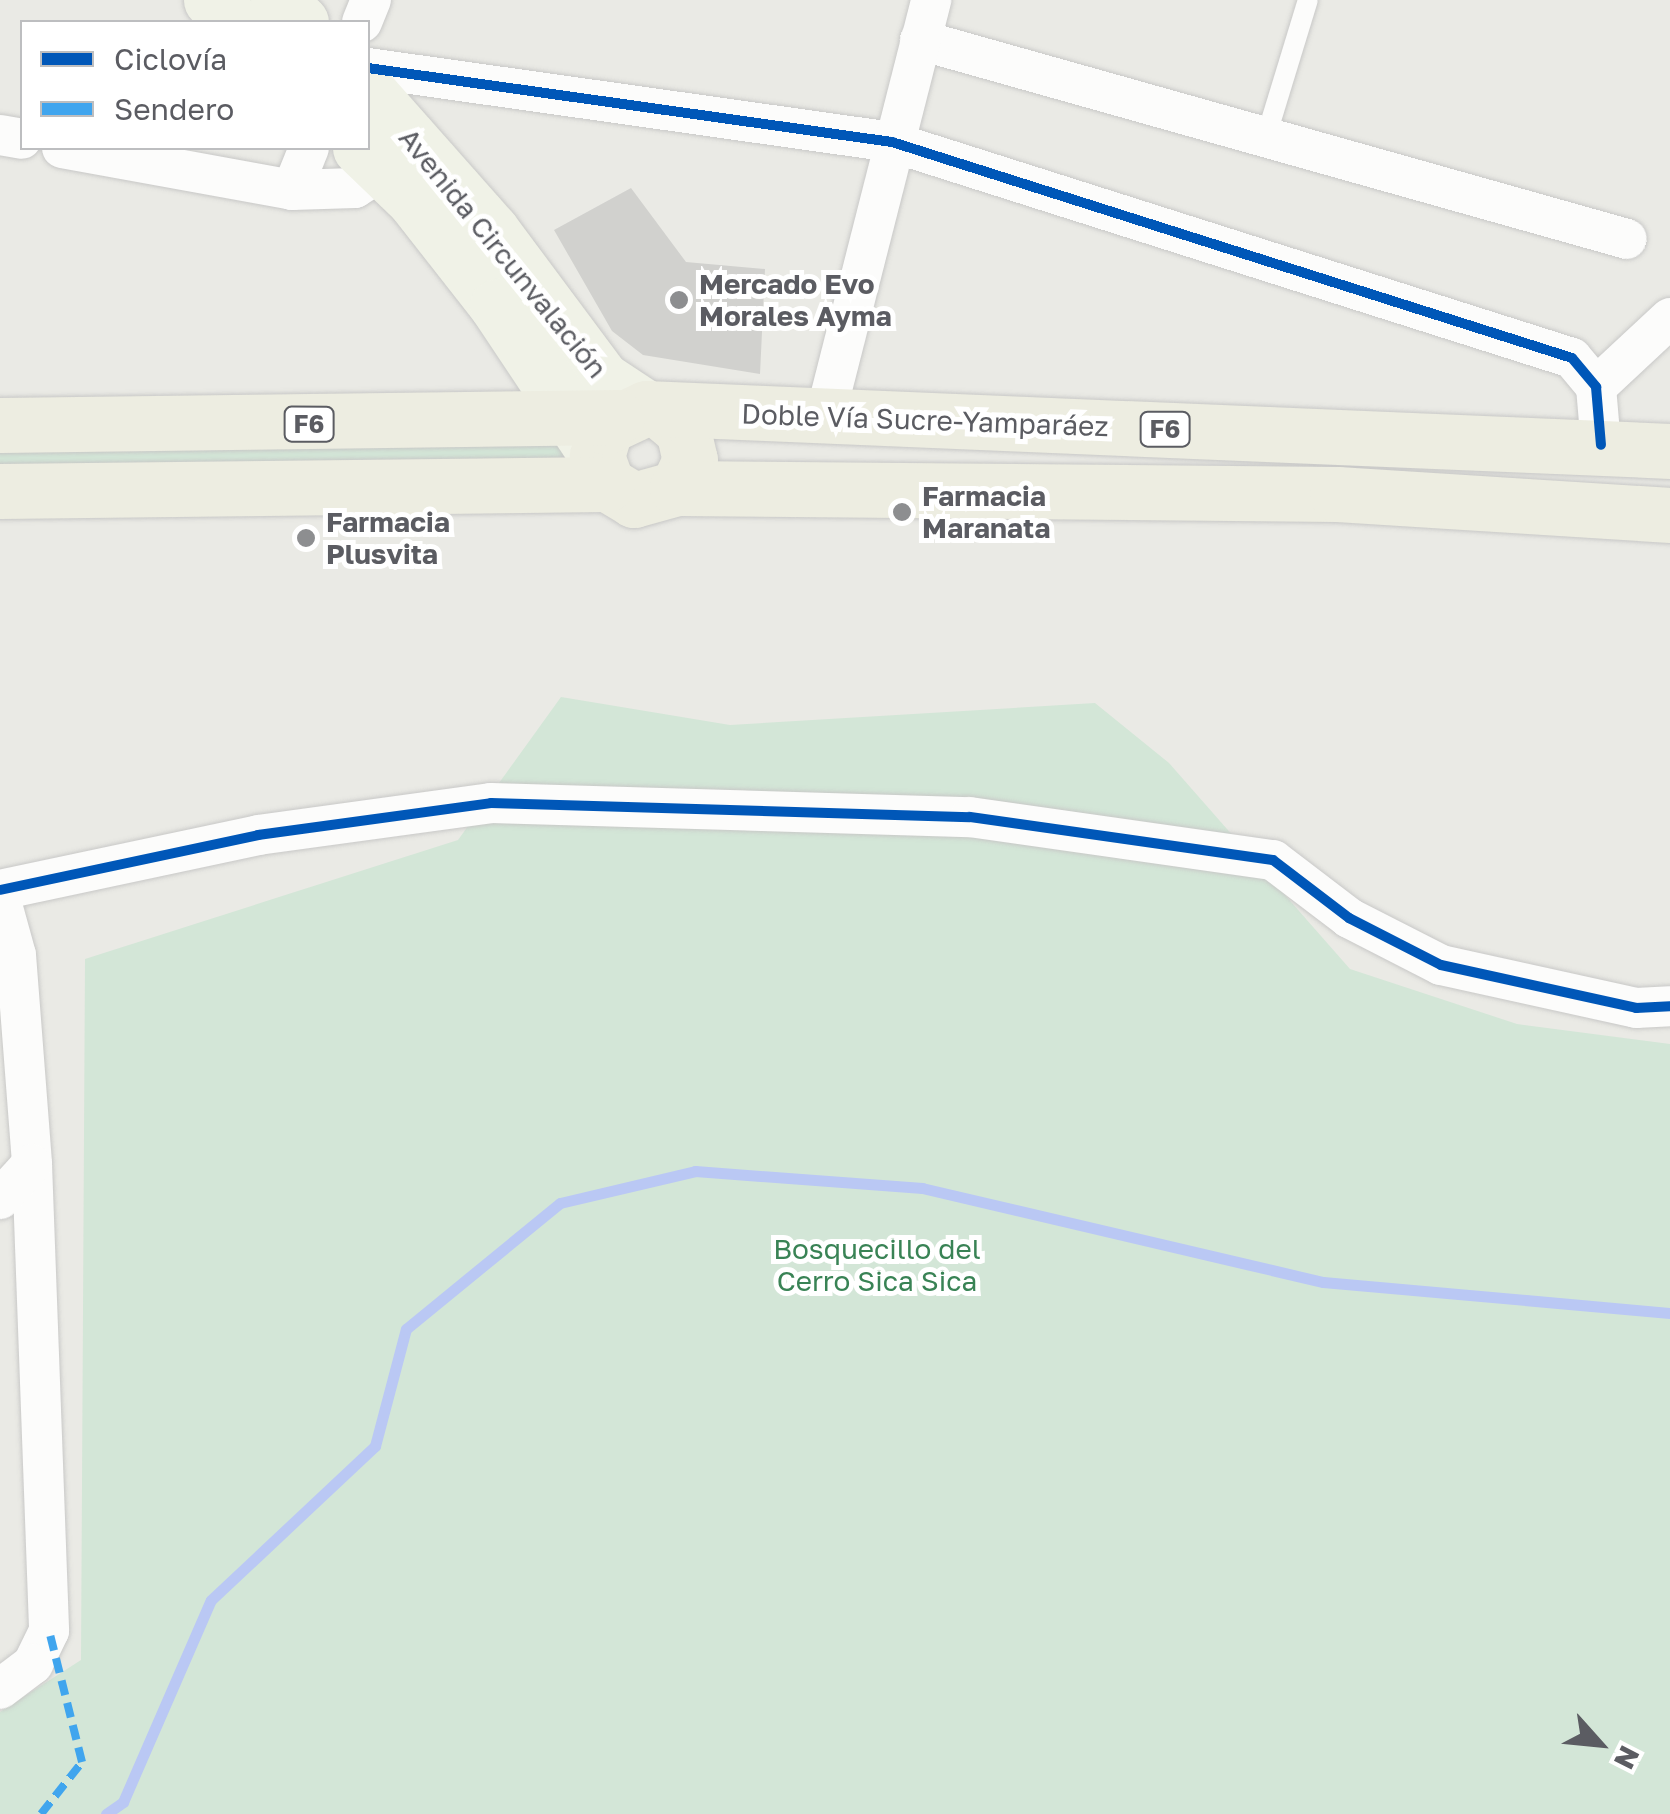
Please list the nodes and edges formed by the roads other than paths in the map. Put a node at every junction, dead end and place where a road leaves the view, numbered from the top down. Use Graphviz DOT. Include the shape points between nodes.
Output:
graph roads {
  1 [pos="211,0"];
  2 [pos="278,0"];
  3 [pos="931,0"];
  4 [pos="1308,0"];
  5 [pos="232,20"];
  6 [pos="298,20"];
  7 [pos="920,40"];
  8 [pos="370,68"];
  9 [pos="370,98"];
  10 [pos="1266,137"];
  11 [pos="892,142"];
  12 [pos="73,150"];
  13 [pos="308,150"];
  14 [pos="387,155"];
  15 [pos="292,190"];
  16 [pos="1627,238"];
  17 [pos="1670,318"];
  18 [pos="1596,387"];
  19 [pos="825,417"];
  20 [pos="0,425"];
  21 [pos="617,433"];
  22 [pos="1601,445"];
  23 [pos="1670,452"];
  24 [pos="677,488"];
  25 [pos="0,491"];
  26 [pos="1670,515"];
  27 [pos="0,893"];
  28 [pos="1670,1006"];
  29 [pos="32,1164"];
  30 [pos="0,1199"];
  31 [pos="0,1689"];
  1 -- 5 [label="main road"];
  2 -- 6 [label="main road"];
  3 -- 7 [label="street"];
  4 -- 10 [label="lane"];
  7 -- 10 [label="street"];
  7 -- 11 [label="street"];
  8 -- 11 [label="street"];
  9 -- 14 [label="main road, Avenida Circunvalación"];
  10 -- 16 [label="street"];
  11 -- 18 [label="street" via="1572,358"];
  11 -- 19 [label="street"];
  12 -- 15 [label="street"];
  13 -- 15 [label="street"];
  14 -- 15 [label="street" via="355,188"];
  14 -- 21 [label="main road, Avenida Circunvalación" via="497,306"];
  14 -- 21 [label="main road, Avenida Circunvalación" via="602,379"];
  17 -- 18 [label="street"];
  18 -- 22 [label="street"];
  19 -- 21 [label="highway, Doble Vía Sucre-Yamparáez / F6"];
  19 -- 22 [label="highway, Doble Vía Sucre-Yamparáez / F6"];
  20 -- 21 [label="highway, Doble Vía Sucre-Yamparáez / F6"];
  21 -- 24 [label="highway, Doble Vía Sucre-Yamparáez / F6" via="649,501"];
  21 -- 24 [label="highway" via="689,444"];
  21 -- 25 [label="highway, Doble Vía Sucre-Yamparáez / F6"];
  22 -- 23 [label="highway, Doble Vía Sucre-Yamparáez / F6"];
  24 -- 26 [label="highway, Doble Vía Sucre-Yamparáez / F6" via="1337,494"];
  27 -- 28 [label="street" via="258,835 491,803 970,817 1273,860 1349,918 1440,964 1636,1008"];
  27 -- 29 [label="street" via="16,955"];
  29 -- 30 [label="street"];
  29 -- 31 [label="street" via="49,1631 33,1664"];
}
